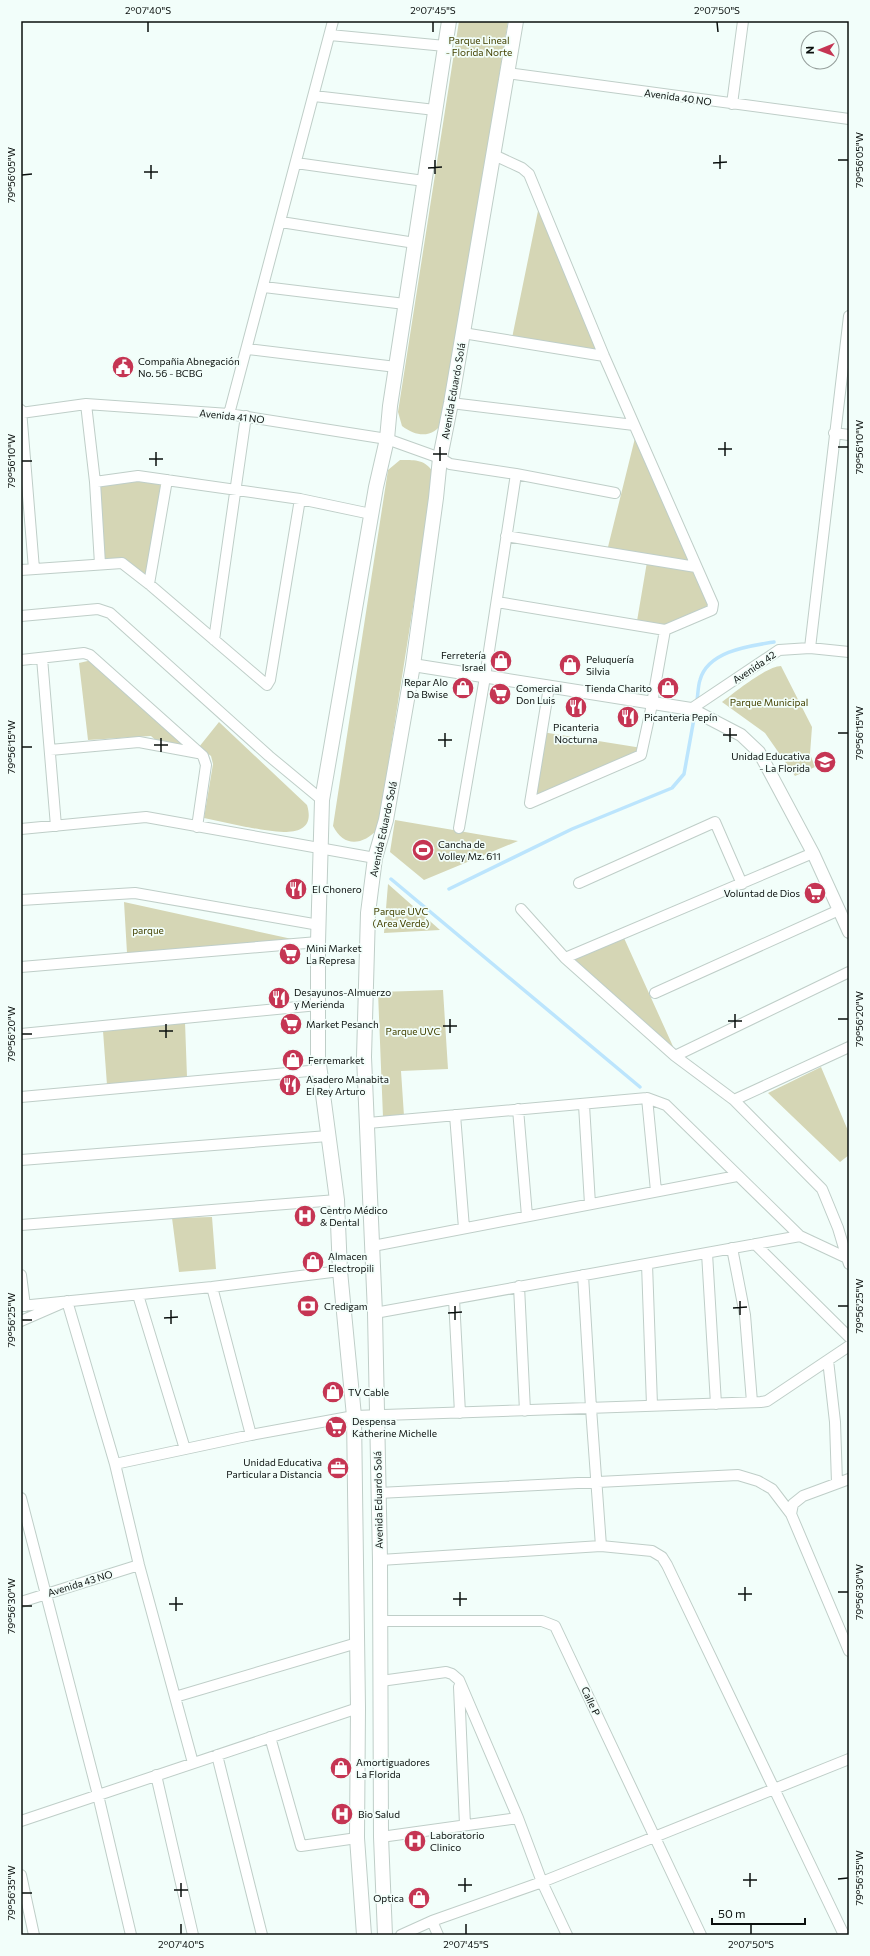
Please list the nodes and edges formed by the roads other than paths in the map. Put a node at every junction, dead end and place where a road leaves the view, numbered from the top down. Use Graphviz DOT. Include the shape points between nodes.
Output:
graph roads {
  1 [pos="333,21"];
  2 [pos="449,21"];
  3 [pos="516,21"];
  4 [pos="743,21"];
  5 [pos="330,35"];
  6 [pos="445,46"];
  7 [pos="507,73"];
  8 [pos="314,96"];
  9 [pos="732,104"];
  10 [pos="435,110"];
  11 [pos="849,120"];
  12 [pos="494,155"];
  13 [pos="296,163"];
  14 [pos="424,181"];
  15 [pos="281,222"];
  16 [pos="415,243"];
  17 [pos="264,288"];
  18 [pos="405,304"];
  19 [pos="849,316"];
  20 [pos="463,334"];
  21 [pos="248,349"];
  22 [pos="604,356"];
  23 [pos="396,367"];
  24 [pos="451,403"];
  25 [pos="86,404"];
  26 [pos="21,410"];
  27 [pos="21,413"];
  28 [pos="229,414"];
  29 [pos="246,416"];
  30 [pos="634,425"];
  31 [pos="834,433"];
  32 [pos="849,435"];
  33 [pos="387,438"];
  34 [pos="440,458"];
  35 [pos="516,474"];
  36 [pos="167,480"];
  37 [pos="95,482"];
  38 [pos="235,491"];
  39 [pos="615,493"];
  40 [pos="300,499"];
  41 [pos="371,514"];
  42 [pos="506,536"];
  43 [pos="100,564"];
  44 [pos="696,567"];
  45 [pos="34,569"];
  46 [pos="21,570"];
  47 [pos="149,584"];
  48 [pos="497,602"];
  49 [pos="21,616"];
  50 [pos="665,630"];
  51 [pos="214,640"];
  52 [pos="810,648"];
  53 [pos="849,652"];
  54 [pos="42,658"];
  55 [pos="21,660"];
  56 [pos="413,665"];
  57 [pos="485,677"];
  58 [pos="549,687"];
  59 [pos="652,703"];
  60 [pos="690,709"];
  61 [pos="50,750"];
  62 [pos="198,753"];
  63 [pos="322,800"];
  64 [pos="56,826"];
  65 [pos="197,827"];
  66 [pos="459,828"];
  67 [pos="21,829"];
  68 [pos="321,848"];
  69 [pos="813,853"];
  70 [pos="375,858"];
  71 [pos="579,883"];
  72 [pos="742,884"];
  73 [pos="21,900"];
  74 [pos="521,909"];
  75 [pos="839,910"];
  76 [pos="319,925"];
  77 [pos="849,932"];
  78 [pos="318,942"];
  79 [pos="564,958"];
  80 [pos="21,967"];
  81 [pos="849,972"];
  82 [pos="654,993"];
  83 [pos="318,1006"];
  84 [pos="21,1034"];
  85 [pos="849,1047"];
  86 [pos="675,1056"];
  87 [pos="320,1070"];
  88 [pos="21,1097"];
  89 [pos="647,1098"];
  90 [pos="734,1100"];
  91 [pos="584,1104"];
  92 [pos="518,1109"];
  93 [pos="455,1115"];
  94 [pos="368,1122"];
  95 [pos="328,1136"];
  96 [pos="21,1160"];
  97 [pos="737,1176"];
  98 [pos="656,1191"];
  99 [pos="337,1200"];
  100 [pos="590,1204"];
  101 [pos="527,1216"];
  102 [pos="21,1225"];
  103 [pos="464,1228"];
  104 [pos="800,1236"];
  105 [pos="755,1244"];
  106 [pos="373,1246"];
  107 [pos="732,1248"];
  108 [pos="707,1253"];
  109 [pos="848,1261"];
  110 [pos="646,1264"];
  111 [pos="340,1271"];
  112 [pos="21,1275"];
  113 [pos="583,1275"];
  114 [pos="519,1286"];
  115 [pos="212,1287"];
  116 [pos="138,1295"];
  117 [pos="454,1299"];
  118 [pos="67,1301"];
  119 [pos="23,1306"];
  120 [pos="375,1313"];
  121 [pos="21,1321"];
  122 [pos="849,1337"];
  123 [pos="849,1346"];
  124 [pos="828,1360"];
  125 [pos="752,1402"];
  126 [pos="716,1404"];
  127 [pos="652,1405"];
  128 [pos="591,1408"];
  129 [pos="525,1411"];
  130 [pos="460,1413"];
  131 [pos="354,1416"];
  132 [pos="377,1416"];
  133 [pos="251,1435"];
  134 [pos="185,1449"];
  135 [pos="115,1464"];
  136 [pos="849,1479"];
  137 [pos="596,1481"];
  138 [pos="838,1483"];
  139 [pos="378,1493"];
  140 [pos="21,1498"];
  141 [pos="791,1514"];
  142 [pos="601,1546"];
  143 [pos="380,1560"];
  144 [pos="139,1565"];
  145 [pos="46,1594"];
  146 [pos="21,1602"];
  147 [pos="380,1622"];
  148 [pos="357,1643"];
  149 [pos="849,1651"];
  150 [pos="459,1680"];
  151 [pos="381,1682"];
  152 [pos="175,1697"];
  153 [pos="358,1708"];
  154 [pos="270,1737"];
  155 [pos="217,1756"];
  156 [pos="849,1759"];
  157 [pos="193,1763"];
  158 [pos="156,1776"];
  159 [pos="775,1789"];
  160 [pos="98,1796"];
  161 [pos="518,1818"];
  162 [pos="21,1821"];
  163 [pos="465,1825"];
  164 [pos="655,1836"];
  165 [pos="381,1837"];
  166 [pos="357,1838"];
  167 [pos="21,1875"];
  168 [pos="542,1882"];
  169 [pos="432,1921"];
  170 [pos="34,1935"];
  171 [pos="131,1935"];
  172 [pos="193,1935"];
  173 [pos="262,1935"];
  174 [pos="364,1935"];
  175 [pos="385,1935"];
  176 [pos="401,1935"];
  177 [pos="438,1935"];
  178 [pos="567,1935"];
  179 [pos="701,1935"];
  180 [pos="844,1935"];
  1 -- 5 [label="street"];
  2 -- 6 [label="main road"];
  3 -- 7 [label="main road, Avenida Eduardo Solá"];
  4 -- 9 [label="street"];
  5 -- 6 [label="street"];
  5 -- 8 [label="street"];
  6 -- 10 [label="main road"];
  7 -- 9 [label="street, Avenida 40 NO"];
  7 -- 12 [label="main road, Avenida Eduardo Solá"];
  8 -- 10 [label="street"];
  8 -- 13 [label="street"];
  9 -- 11 [label="street, Avenida 40 NO"];
  10 -- 14 [label="main road"];
  12 -- 20 [label="main road, Avenida Eduardo Solá"];
  12 -- 22 [label="street" via="522,168 528,174"];
  13 -- 14 [label="street"];
  13 -- 15 [label="street"];
  14 -- 16 [label="main road"];
  15 -- 16 [label="street"];
  15 -- 17 [label="street"];
  16 -- 18 [label="main road"];
  17 -- 18 [label="street"];
  17 -- 21 [label="street"];
  18 -- 23 [label="main road"];
  19 -- 31 [label="street"];
  20 -- 22 [label="street"];
  20 -- 24 [label="main road, Avenida Eduardo Solá"];
  21 -- 23 [label="street"];
  21 -- 28 [label="street"];
  22 -- 30 [label="street"];
  23 -- 33 [label="main road"];
  24 -- 30 [label="street"];
  24 -- 34 [label="main road, Avenida Eduardo Solá"];
  25 -- 27 [label="street, Avenida 41 NO"];
  25 -- 28 [label="street, Avenida 41 NO"];
  25 -- 37 [label="street"];
  26 -- 27 [label="street"];
  27 -- 45 [label="street"];
  28 -- 29 [label="street, Avenida 41 NO"];
  29 -- 33 [label="street, Avenida 41 NO"];
  29 -- 38 [label="street"];
  30 -- 44 [label="street"];
  31 -- 32 [label="street"];
  31 -- 52 [label="street"];
  33 -- 34 [label="street, Avenida 41 NO"];
  33 -- 41 [label="main road"];
  34 -- 35 [label="street, Avenida 41 NO" via="450,464"];
  34 -- 56 [label="main road, Avenida Eduardo Solá"];
  35 -- 39 [label="street, Avenida 41 NO"];
  35 -- 42 [label="street"];
  36 -- 37 [label="street" via="130,477"];
  36 -- 38 [label="street"];
  36 -- 47 [label="street"];
  37 -- 43 [label="street"];
  38 -- 40 [label="street"];
  38 -- 51 [label="street"];
  40 -- 41 [label="street"];
  40 -- 51 [label="street" via="268,684 264,684"];
  41 -- 63 [label="main road"];
  42 -- 44 [label="street"];
  42 -- 48 [label="street"];
  43 -- 45 [label="street"];
  43 -- 47 [label="street" via="122,563"];
  44 -- 50 [label="street" via="714,607"];
  45 -- 46 [label="street"];
  47 -- 51 [label="street"];
  48 -- 50 [label="street"];
  48 -- 57 [label="street"];
  49 -- 63 [label="street" via="98,609 110,613 263,751"];
  50 -- 59 [label="street"];
  52 -- 53 [label="street, Avenida 42"];
  52 -- 60 [label="street, Avenida 42" via="779,650"];
  54 -- 55 [label="street"];
  54 -- 61 [label="street"];
  54 -- 62 [label="street" via="84,654 94,658"];
  56 -- 57 [label="street"];
  56 -- 70 [label="main road, Avenida Eduardo Solá" via="386,820"];
  57 -- 58 [label="street"];
  57 -- 66 [label="street"];
  58 -- 59 [label="street"];
  58 -- 59 [label="street" via="530,803 641,755"];
  59 -- 60 [label="street"];
  60 -- 69 [label="street" via="741,735 759,752"];
  61 -- 62 [label="street" via="139,742"];
  61 -- 64 [label="street"];
  62 -- 65 [label="street" via="203,756 206,764"];
  63 -- 68 [label="main road"];
  64 -- 65 [label="street" via="146,817"];
  64 -- 67 [label="street"];
  65 -- 68 [label="street"];
  68 -- 70 [label="street"];
  68 -- 76 [label="main road"];
  69 -- 72 [label="street"];
  69 -- 75 [label="street"];
  70 -- 94 [label="main road, Avenida Eduardo Solá" via="368,913 364,1057"];
  71 -- 72 [label="street" via="715,822"];
  72 -- 79 [label="street"];
  73 -- 76 [label="street" via="135,893"];
  74 -- 79 [label="street"];
  75 -- 77 [label="street"];
  75 -- 82 [label="street"];
  76 -- 78 [label="main road"];
  78 -- 80 [label="street"];
  78 -- 83 [label="main road"];
  79 -- 86 [label="street"];
  81 -- 86 [label="street"];
  83 -- 84 [label="street"];
  83 -- 87 [label="main road"];
  85 -- 90 [label="street"];
  86 -- 90 [label="street"];
  87 -- 88 [label="street"];
  87 -- 95 [label="main road"];
  89 -- 91 [label="street"];
  89 -- 97 [label="street" via="666,1105"];
  89 -- 98 [label="street"];
  90 -- 109 [label="street" via="822,1190"];
  91 -- 92 [label="street"];
  91 -- 100 [label="street"];
  92 -- 93 [label="street"];
  92 -- 101 [label="street"];
  93 -- 94 [label="street"];
  93 -- 103 [label="street"];
  94 -- 106 [label="main road, Avenida Eduardo Solá"];
  95 -- 96 [label="street"];
  95 -- 99 [label="main road"];
  97 -- 98 [label="street"];
  97 -- 104 [label="street"];
  98 -- 100 [label="street"];
  99 -- 102 [label="street"];
  99 -- 111 [label="main road"];
  100 -- 101 [label="street"];
  101 -- 103 [label="street"];
  103 -- 106 [label="street"];
  104 -- 105 [label="street"];
  104 -- 109 [label="street"];
  105 -- 107 [label="street"];
  105 -- 122 [label="street"];
  106 -- 120 [label="main road, Avenida Eduardo Solá"];
  107 -- 108 [label="street"];
  107 -- 125 [label="street" via="745,1315"];
  108 -- 110 [label="street"];
  108 -- 126 [label="street"];
  110 -- 113 [label="street"];
  110 -- 127 [label="street"];
  111 -- 115 [label="street"];
  111 -- 131 [label="main road"];
  112 -- 119 [label="street"];
  113 -- 114 [label="street"];
  113 -- 128 [label="street"];
  114 -- 117 [label="street"];
  114 -- 129 [label="street"];
  115 -- 116 [label="street"];
  115 -- 133 [label="street"];
  116 -- 118 [label="street"];
  116 -- 134 [label="street"];
  117 -- 120 [label="street"];
  117 -- 130 [label="street"];
  118 -- 119 [label="street"];
  118 -- 121 [label="street"];
  118 -- 135 [label="street"];
  120 -- 132 [label="main road, Avenida Eduardo Solá"];
  123 -- 124 [label="street"];
  124 -- 125 [label="street" via="767,1401"];
  124 -- 138 [label="street"];
  125 -- 126 [label="street"];
  126 -- 127 [label="street"];
  127 -- 128 [label="street"];
  128 -- 129 [label="street"];
  128 -- 137 [label="street"];
  129 -- 130 [label="street"];
  130 -- 132 [label="street"];
  131 -- 132 [label="street"];
  131 -- 133 [label="street"];
  131 -- 148 [label="main road"];
  132 -- 139 [label="main road, Avenida Eduardo Solá"];
  133 -- 134 [label="street"];
  134 -- 135 [label="street"];
  135 -- 144 [label="street"];
  136 -- 138 [label="street"];
  137 -- 139 [label="street"];
  137 -- 141 [label="street" via="738,1475 758,1481 772,1489"];
  137 -- 142 [label="street"];
  138 -- 141 [label="street" via="803,1496 793,1504"];
  139 -- 143 [label="main road, Avenida Eduardo Solá"];
  140 -- 145 [label="street"];
  141 -- 149 [label="street"];
  142 -- 143 [label="street"];
  142 -- 159 [label="street" via="652,1551 662,1557"];
  143 -- 147 [label="main road, Avenida Eduardo Solá"];
  144 -- 145 [label="street, Avenida 43 NO"];
  144 -- 152 [label="street"];
  145 -- 146 [label="street, Avenida 43 NO"];
  145 -- 160 [label="street"];
  147 -- 151 [label="main road, Avenida Eduardo Solá"];
  147 -- 164 [label="street, Calle P" via="542,1620 555,1626"];
  148 -- 152 [label="street"];
  148 -- 153 [label="main road"];
  150 -- 151 [label="street" via="446,1672"];
  150 -- 161 [label="street"];
  150 -- 163 [label="street"];
  151 -- 165 [label="main road, Avenida Eduardo Solá"];
  152 -- 157 [label="street"];
  153 -- 154 [label="street"];
  153 -- 166 [label="main road"];
  154 -- 155 [label="street"];
  154 -- 166 [label="street" via="301,1846"];
  155 -- 157 [label="street"];
  155 -- 173 [label="street"];
  156 -- 159 [label="street"];
  157 -- 158 [label="street"];
  158 -- 160 [label="street"];
  158 -- 172 [label="street"];
  159 -- 164 [label="street"];
  159 -- 180 [label="street"];
  160 -- 162 [label="street"];
  160 -- 171 [label="street"];
  161 -- 163 [label="street"];
  161 -- 168 [label="street"];
  163 -- 165 [label="street"];
  164 -- 168 [label="street"];
  164 -- 179 [label="street, Calle P"];
  165 -- 175 [label="main road, Avenida Eduardo Solá"];
  166 -- 174 [label="main road"];
  167 -- 170 [label="street"];
  168 -- 169 [label="street"];
  168 -- 178 [label="street"];
  169 -- 176 [label="street"];
  169 -- 177 [label="street"];
}
